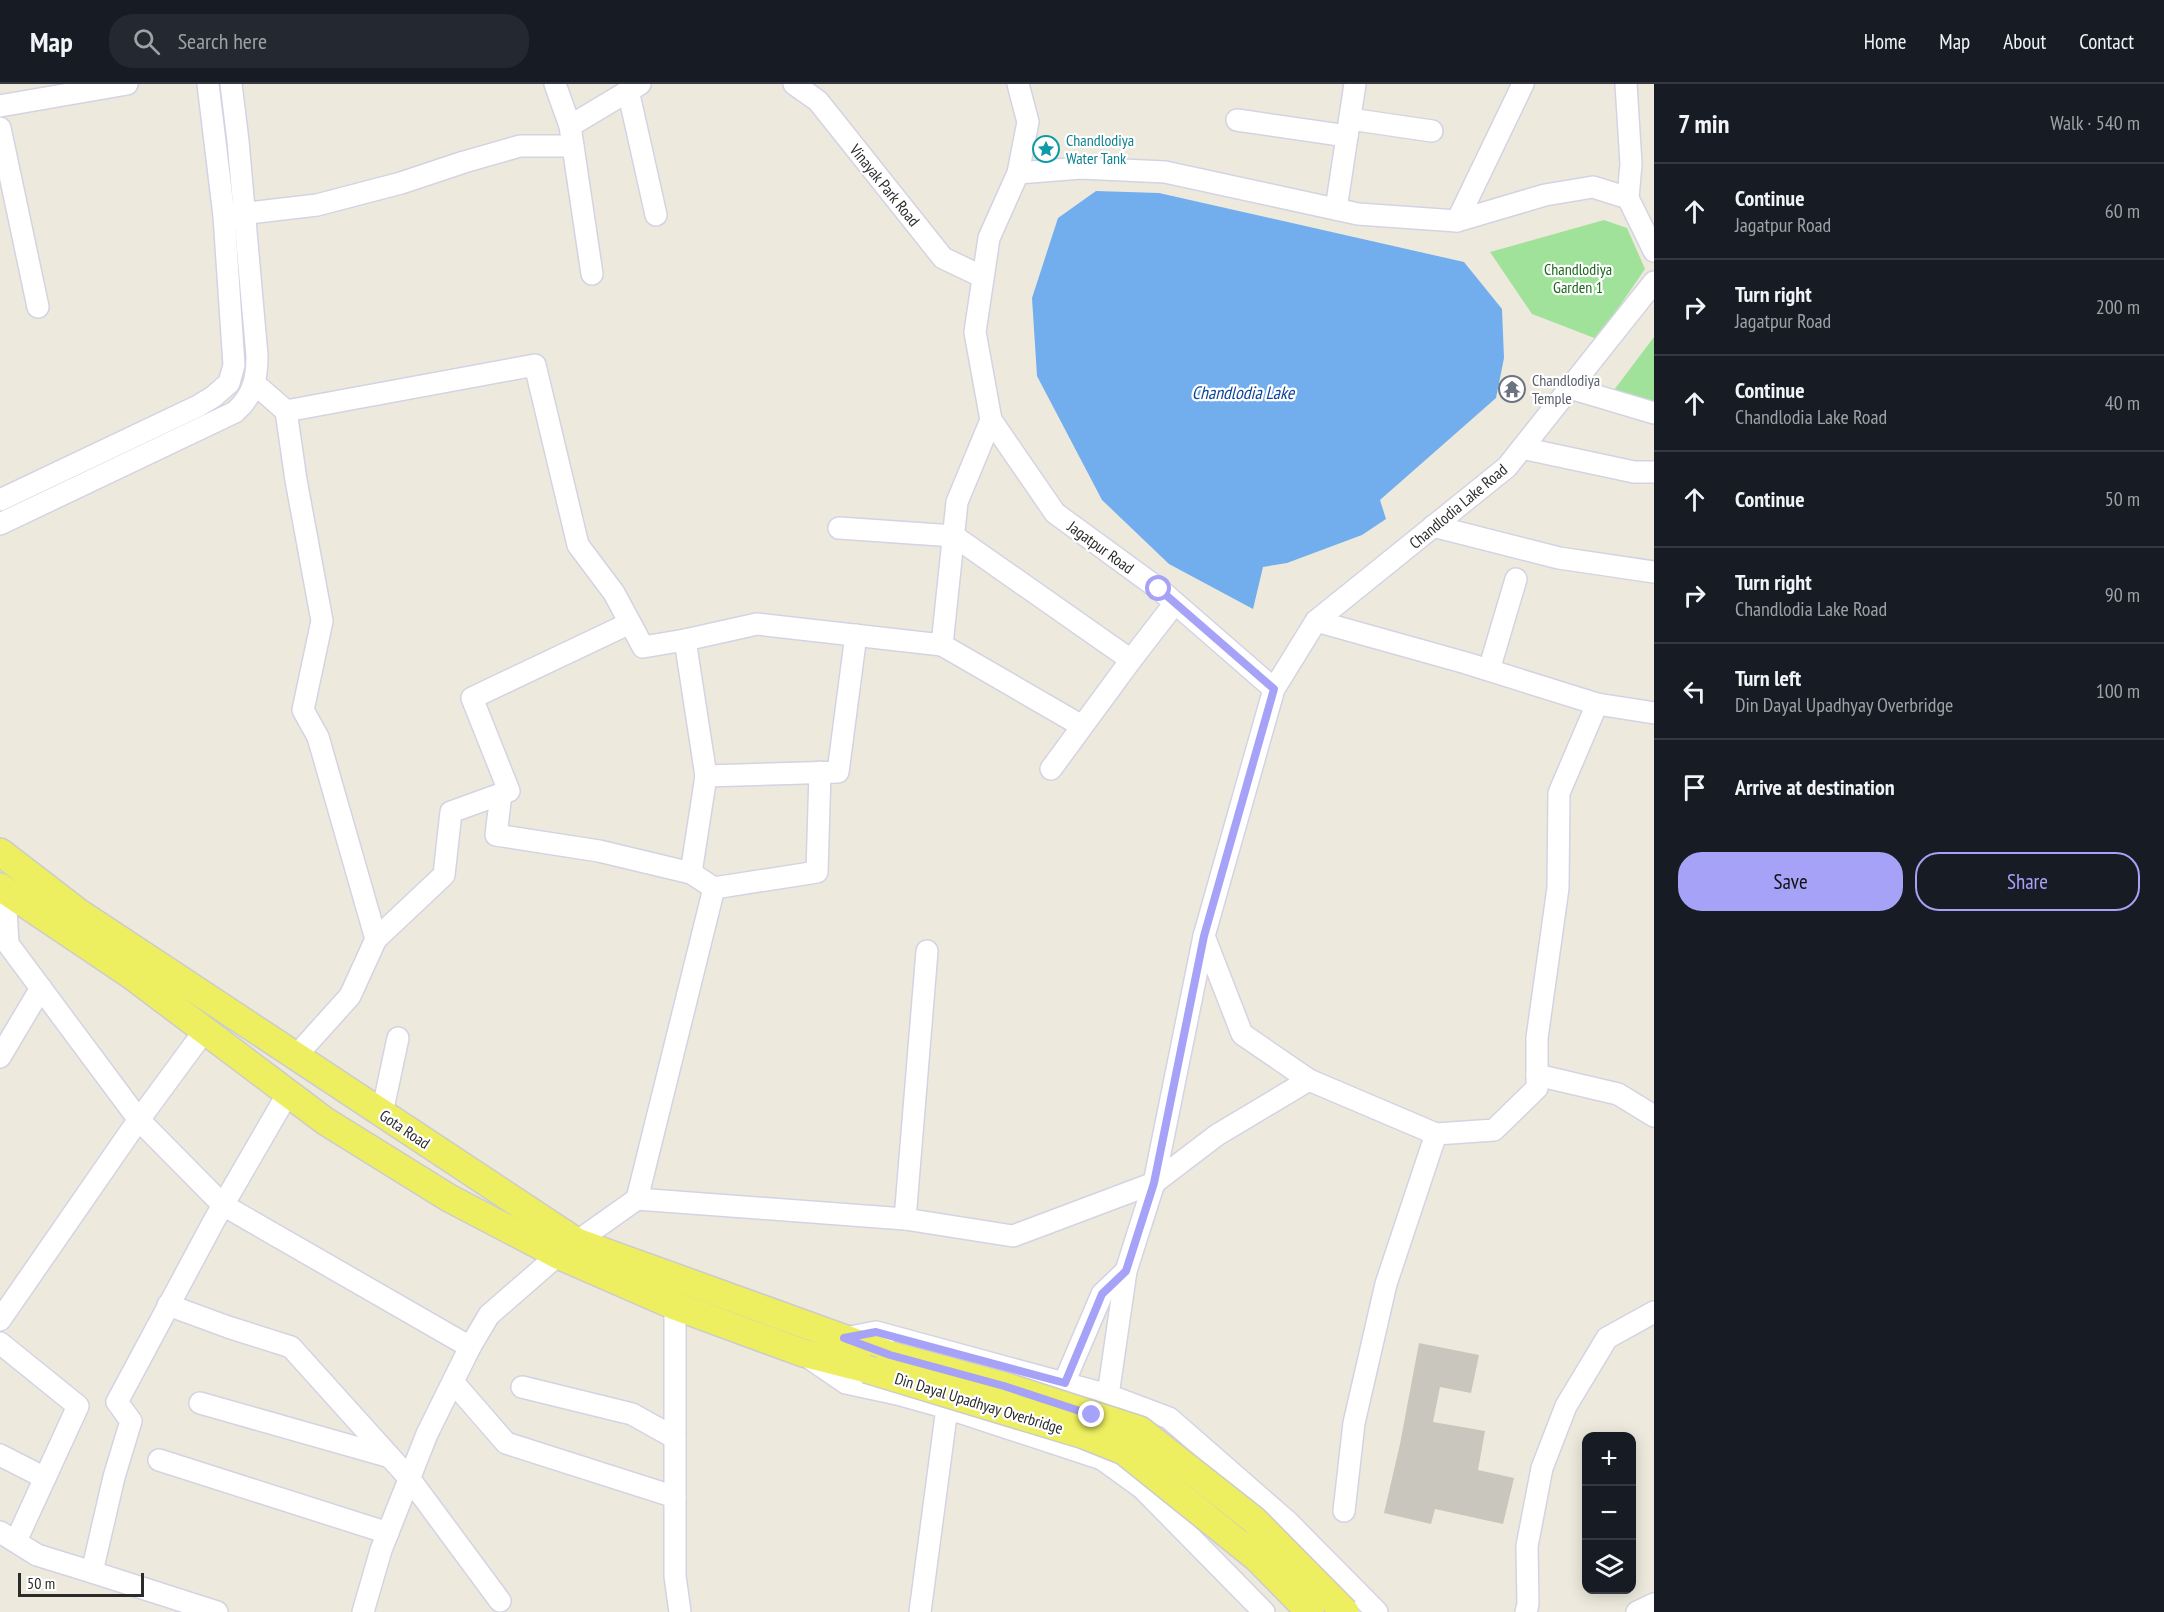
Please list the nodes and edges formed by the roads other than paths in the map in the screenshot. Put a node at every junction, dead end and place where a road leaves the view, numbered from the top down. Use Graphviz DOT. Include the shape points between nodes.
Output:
graph roads {
  1 [pos="127,84"];
  2 [pos="208,84"];
  3 [pos="231,84"];
  4 [pos="555,84"];
  5 [pos="795,84"];
  6 [pos="1018,84"];
  7 [pos="1355,84"];
  8 [pos="1522,84"];
  9 [pos="1626,84"];
  10 [pos="635,87"];
  11 [pos="0,106"];
  12 [pos="1237,120"];
  13 [pos="1349,127"];
  14 [pos="0,128"];
  15 [pos="1432,131"];
  16 [pos="571,136"];
  17 [pos="1018,173"];
  18 [pos="1628,198"];
  19 [pos="1336,209"];
  20 [pos="235,214"];
  21 [pos="656,215"];
  22 [pos="1456,221"];
  23 [pos="1654,251"];
  24 [pos="592,274"];
  25 [pos="983,277"];
  26 [pos="1654,282"];
  27 [pos="38,307"];
  28 [pos="255,384"];
  29 [pos="1570,388"];
  30 [pos="286,411"];
  31 [pos="1654,413"];
  32 [pos="991,420"];
  33 [pos="1522,448"];
  34 [pos="1654,472"];
  35 [pos="0,500"];
  36 [pos="0,524"];
  37 [pos="1433,526"];
  38 [pos="839,528"];
  39 [pos="954,536"];
  40 [pos="1654,573"];
  41 [pos="1516,579"];
  42 [pos="1175,603"];
  43 [pos="1316,621"];
  44 [pos="630,623"];
  45 [pos="856,635"];
  46 [pos="685,640"];
  47 [pos="942,645"];
  48 [pos="1131,660"];
  49 [pos="1489,670"];
  50 [pos="1274,689"];
  51 [pos="1597,704"];
  52 [pos="1654,713"];
  53 [pos="1082,726"];
  54 [pos="1050,769"];
  55 [pos="820,772"];
  56 [pos="706,776"];
  57 [pos="501,794"];
  58 [pos="0,852"];
  59 [pos="691,873"];
  60 [pos="714,888"];
  61 [pos="2,889"];
  62 [pos="3,924"];
  63 [pos="1204,936"];
  64 [pos="376,939"];
  65 [pos="927,951"];
  66 [pos="41,988"];
  67 [pos="205,1030"];
  68 [pos="398,1038"];
  69 [pos="296,1056"];
  70 [pos="0,1057"];
  71 [pos="1537,1075"];
  72 [pos="1309,1080"];
  73 [pos="288,1092"];
  74 [pos="382,1113"];
  75 [pos="1654,1116"];
  76 [pos="139,1120"];
  77 [pos="1436,1134"];
  78 [pos="1154,1183"];
  79 [pos="637,1199"];
  80 [pos="223,1205"];
  81 [pos="905,1219"];
  82 [pos="568,1249"];
  83 [pos="1126,1271"];
  84 [pos="168,1305"];
  85 [pos="675,1306"];
  86 [pos="1654,1312"];
  87 [pos="0,1320"];
  88 [pos="844,1338"];
  89 [pos="0,1343"];
  90 [pos="470,1347"];
  91 [pos="803,1353"];
  92 [pos="453,1382"];
  93 [pos="1065,1383"];
  94 [pos="522,1387"];
  95 [pos="1107,1395"];
  96 [pos="200,1403"];
  97 [pos="947,1408"];
  98 [pos="675,1438"];
  99 [pos="0,1455"];
  100 [pos="391,1457"];
  101 [pos="1102,1459"];
  102 [pos="159,1460"];
  103 [pos="45,1478"];
  104 [pos="410,1478"];
  105 [pos="675,1497"];
  106 [pos="1344,1511"];
  107 [pos="388,1533"];
  108 [pos="8,1537"];
  109 [pos="92,1572"];
  110 [pos="500,1601"];
  111 [pos="1654,1604"];
  112 [pos="217,1612"];
  113 [pos="363,1612"];
  114 [pos="680,1612"];
  115 [pos="920,1612"];
  116 [pos="1264,1612"];
  117 [pos="1310,1612"];
  118 [pos="1344,1612"];
  119 [pos="1377,1612"];
  120 [pos="1526,1612"];
  121 [pos="1637,1612"];
  1 -- 11 [label="street"];
  2 -- 20 [label="street"];
  3 -- 20 [label="street"];
  4 -- 16 [label="street"];
  5 -- 25 [label="street, Vinayak Park Road" via="818,101 944,258"];
  6 -- 17 [label="street, Jagatpur Road" via="1028,122"];
  7 -- 13 [label="street"];
  8 -- 22 [label="street"];
  9 -- 18 [label="street" via="1631,164"];
  10 -- 16 [label="street"];
  10 -- 21 [label="street"];
  12 -- 13 [label="street"];
  13 -- 15 [label="street"];
  13 -- 19 [label="street"];
  14 -- 27 [label="street"];
  16 -- 20 [label="street" via="520,146 317,205"];
  16 -- 24 [label="street"];
  17 -- 19 [label="street" via="1081,168 1165,172"];
  17 -- 25 [label="street, Jagatpur Road" via="989,238"];
  18 -- 22 [label="street" via="1593,187 1545,195"];
  18 -- 23 [label="street"];
  19 -- 22 [label="street"];
  20 -- 28 [label="street" via="256,356"];
  20 -- 35 [label="street" via="234,365 229,383 182,415"];
  25 -- 32 [label="street, Jagatpur Road" via="975,332"];
  26 -- 29 [label="street, Chandlodia Lake Road"];
  28 -- 30 [label="street"];
  28 -- 36 [label="street" via="249,398 235,412"];
  29 -- 31 [label="street"];
  29 -- 33 [label="street, Chandlodia Lake Road"];
  30 -- 44 [label="street" via="535,365 578,545 614,593"];
  30 -- 64 [label="street" via="322,621 303,710 318,737"];
  32 -- 39 [label="street" via="957,502"];
  32 -- 42 [label="street, Jagatpur Road" via="1055,513"];
  33 -- 34 [label="street" via="1634,472"];
  33 -- 37 [label="street, Chandlodia Lake Road" via="1507,466"];
  37 -- 40 [label="street" via="1559,558"];
  37 -- 43 [label="street, Chandlodia Lake Road"];
  38 -- 39 [label="street"];
  39 -- 47 [label="street"];
  39 -- 48 [label="street"];
  41 -- 49 [label="street"];
  42 -- 48 [label="street"];
  42 -- 50 [label="street, Jagatpur Road"];
  43 -- 49 [label="street"];
  43 -- 50 [label="street, Chandlodia Lake Road"];
  44 -- 46 [label="street" via="643,647"];
  44 -- 57 [label="street" via="472,698 509,791"];
  45 -- 46 [label="street" via="757,624"];
  45 -- 47 [label="street"];
  45 -- 55 [label="street" via="838,772"];
  46 -- 56 [label="street"];
  47 -- 53 [label="street"];
  48 -- 53 [label="street"];
  49 -- 51 [label="street"];
  50 -- 63 [label="street"];
  51 -- 52 [label="street"];
  51 -- 71 [label="street" via="1559,793 1558,888 1537,1038"];
  53 -- 54 [label="street"];
  55 -- 56 [label="street"];
  55 -- 60 [label="street" via="817,872"];
  56 -- 59 [label="street"];
  57 -- 59 [label="street" via="496,835 599,850"];
  57 -- 64 [label="street" via="451,812 444,875"];
  58 -- 69 [label="main road, Gota Road" via="78,912"];
  59 -- 60 [label="street"];
  60 -- 79 [label="street"];
  61 -- 62 [label="street"];
  61 -- 67 [label="main road, Gota Road"];
  62 -- 66 [label="street" via="8,944"];
  63 -- 72 [label="street" via="1242,1034"];
  63 -- 78 [label="street"];
  64 -- 69 [label="street" via="350,996"];
  65 -- 81 [label="street"];
  66 -- 70 [label="street"];
  66 -- 76 [label="street"];
  67 -- 73 [label="main road, Gota Road"];
  67 -- 76 [label="street"];
  68 -- 74 [label="street"];
  69 -- 74 [label="main road, Gota Road"];
  71 -- 75 [label="street" via="1618,1094"];
  71 -- 77 [label="street" via="1537,1088 1494,1130"];
  72 -- 77 [label="street"];
  72 -- 78 [label="street" via="1217,1135"];
  73 -- 80 [label="street"];
  73 -- 82 [label="main road, Gota Road" via="325,1120 449,1198"];
  74 -- 82 [label="main road, Gota Road"];
  76 -- 80 [label="street"];
  76 -- 87 [label="street"];
  77 -- 106 [label="street" via="1386,1284 1354,1423"];
  78 -- 81 [label="street" via="1013,1236"];
  78 -- 83 [label="street"];
  79 -- 81 [label="street"];
  79 -- 82 [label="street"];
  80 -- 84 [label="street"];
  80 -- 90 [label="street"];
  82 -- 85 [label="main road, Gota Road"];
  82 -- 88 [label="main road, Gota Road"];
  82 -- 90 [label="street" via="489,1316"];
  83 -- 93 [label="street" via="1102,1294"];
  83 -- 95 [label="street"];
  84 -- 100 [label="street" via="291,1347"];
  84 -- 109 [label="street" via="117,1402 131,1421"];
  85 -- 91 [label="main road, Gota Road"];
  85 -- 98 [label="street"];
  86 -- 120 [label="street" via="1606,1338 1566,1406 1542,1468 1527,1546"];
  88 -- 93 [label="street" via="876,1332"];
  88 -- 118 [label="main road, Din Dayal Upadhyay Overbridge, bridge" via="1140,1430 1254,1520"];
  89 -- 103 [label="street" via="78,1406"];
  90 -- 92 [label="street"];
  91 -- 97 [label="street" via="846,1383"];
  91 -- 117 [label="main road, Din Dayal Upadhyay Overbridge, bridge" via="1084,1435 1124,1451 1257,1558"];
  92 -- 104 [label="street"];
  92 -- 105 [label="street" via="506,1443"];
  93 -- 95 [label="street"];
  94 -- 98 [label="street" via="632,1414"];
  95 -- 101 [label="street"];
  95 -- 119 [label="street" via="1169,1418 1288,1522"];
  96 -- 100 [label="street"];
  97 -- 101 [label="street"];
  97 -- 115 [label="street"];
  98 -- 105 [label="street"];
  99 -- 103 [label="street"];
  100 -- 104 [label="street"];
  101 -- 116 [label="street" via="1142,1488"];
  102 -- 107 [label="street"];
  103 -- 108 [label="street"];
  104 -- 107 [label="street"];
  104 -- 110 [label="street"];
  105 -- 114 [label="street" via="675,1576"];
  107 -- 113 [label="street"];
  108 -- 109 [label="street" via="37,1555"];
  109 -- 112 [label="street"];
  111 -- 121 [label="street"];
}
